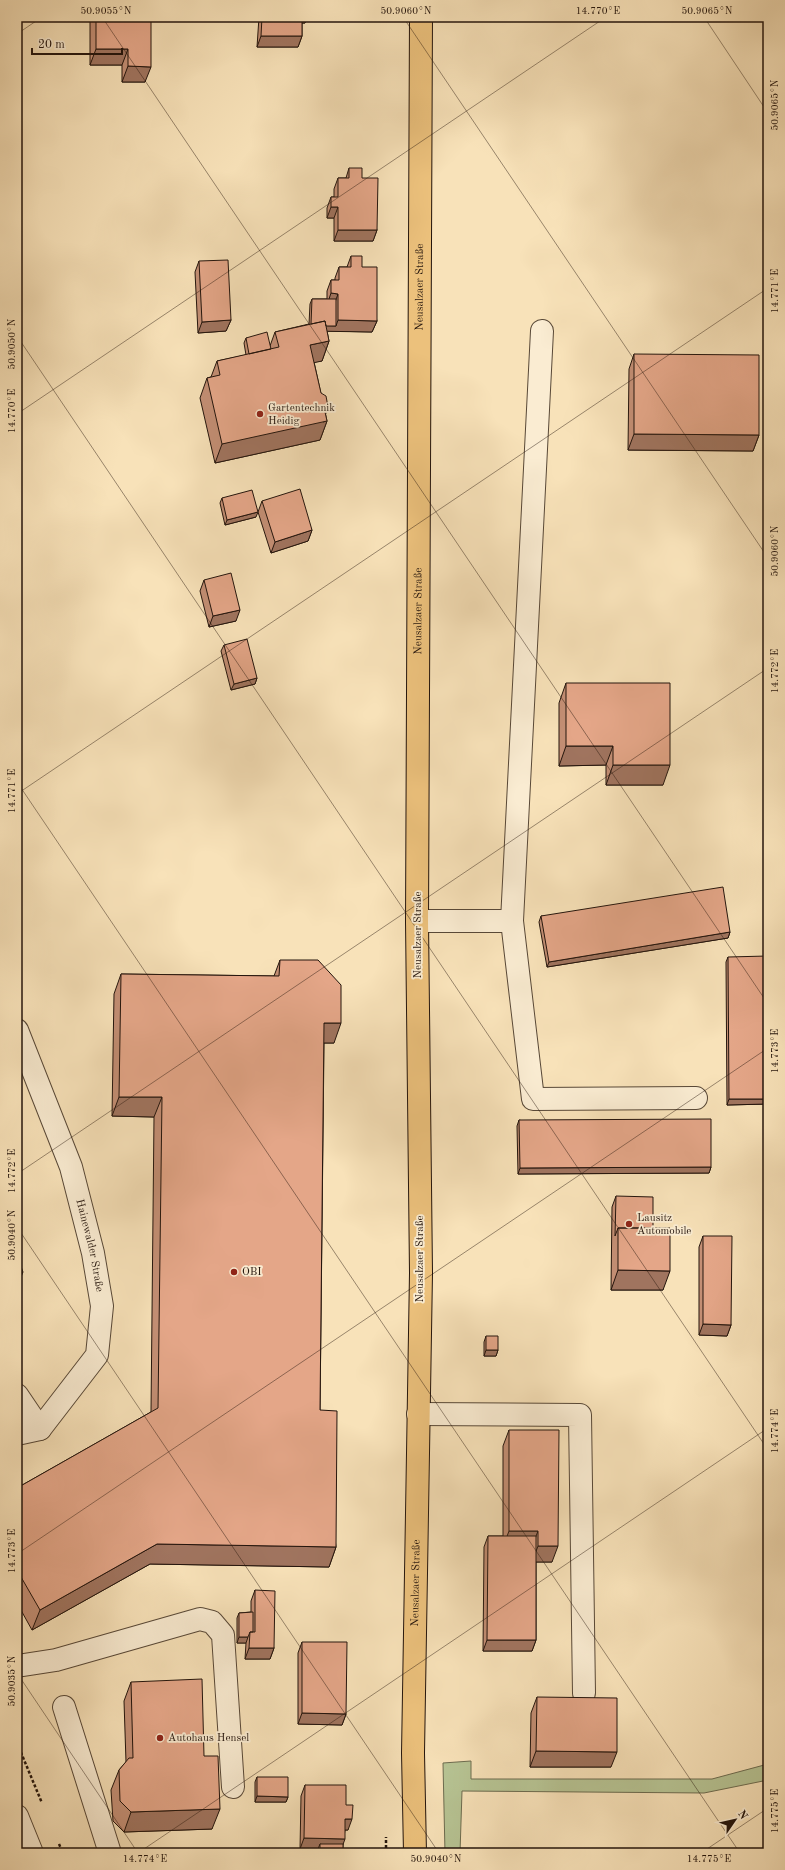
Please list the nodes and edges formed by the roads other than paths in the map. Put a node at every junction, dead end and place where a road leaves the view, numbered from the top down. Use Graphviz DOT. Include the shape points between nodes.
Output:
graph roads {
  1 [pos="421,17"];
  2 [pos="542,332"];
  3 [pos="512,920"];
  4 [pos="417,921"];
  5 [pos="17,1030"];
  6 [pos="696,1098"];
  7 [pos="17,1395"];
  8 [pos="418,1414"];
  9 [pos="40,1429"];
  10 [pos="17,1434"];
  11 [pos="17,1666"];
  12 [pos="584,1692"];
  13 [pos="64,1707"];
  14 [pos="233,1787"];
  15 [pos="17,1816"];
  16 [pos="32,1853"];
  17 [pos="110,1853"];
  18 [pos="415,1853"];
  1 -- 4 [label="main road, Neusalzaer Straße"];
  2 -- 3 [label="street"];
  3 -- 4 [label="street"];
  3 -- 6 [label="street" via="533,1099"];
  4 -- 8 [label="main road, Neusalzaer Straße" via="421,1273"];
  5 -- 9 [label="street, Hainewalder Straße" via="71,1167 93,1253 102,1306 96,1355"];
  7 -- 9 [label="street"];
  8 -- 12 [label="street" via="580,1416"];
  8 -- 18 [label="main road, Neusalzaer Straße" via="413,1753"];
  9 -- 10 [label="street"];
  11 -- 14 [label="street" via="56,1660 200,1619 212,1622 223,1635"];
  13 -- 17 [label="street"];
  15 -- 16 [label="street"];
}
